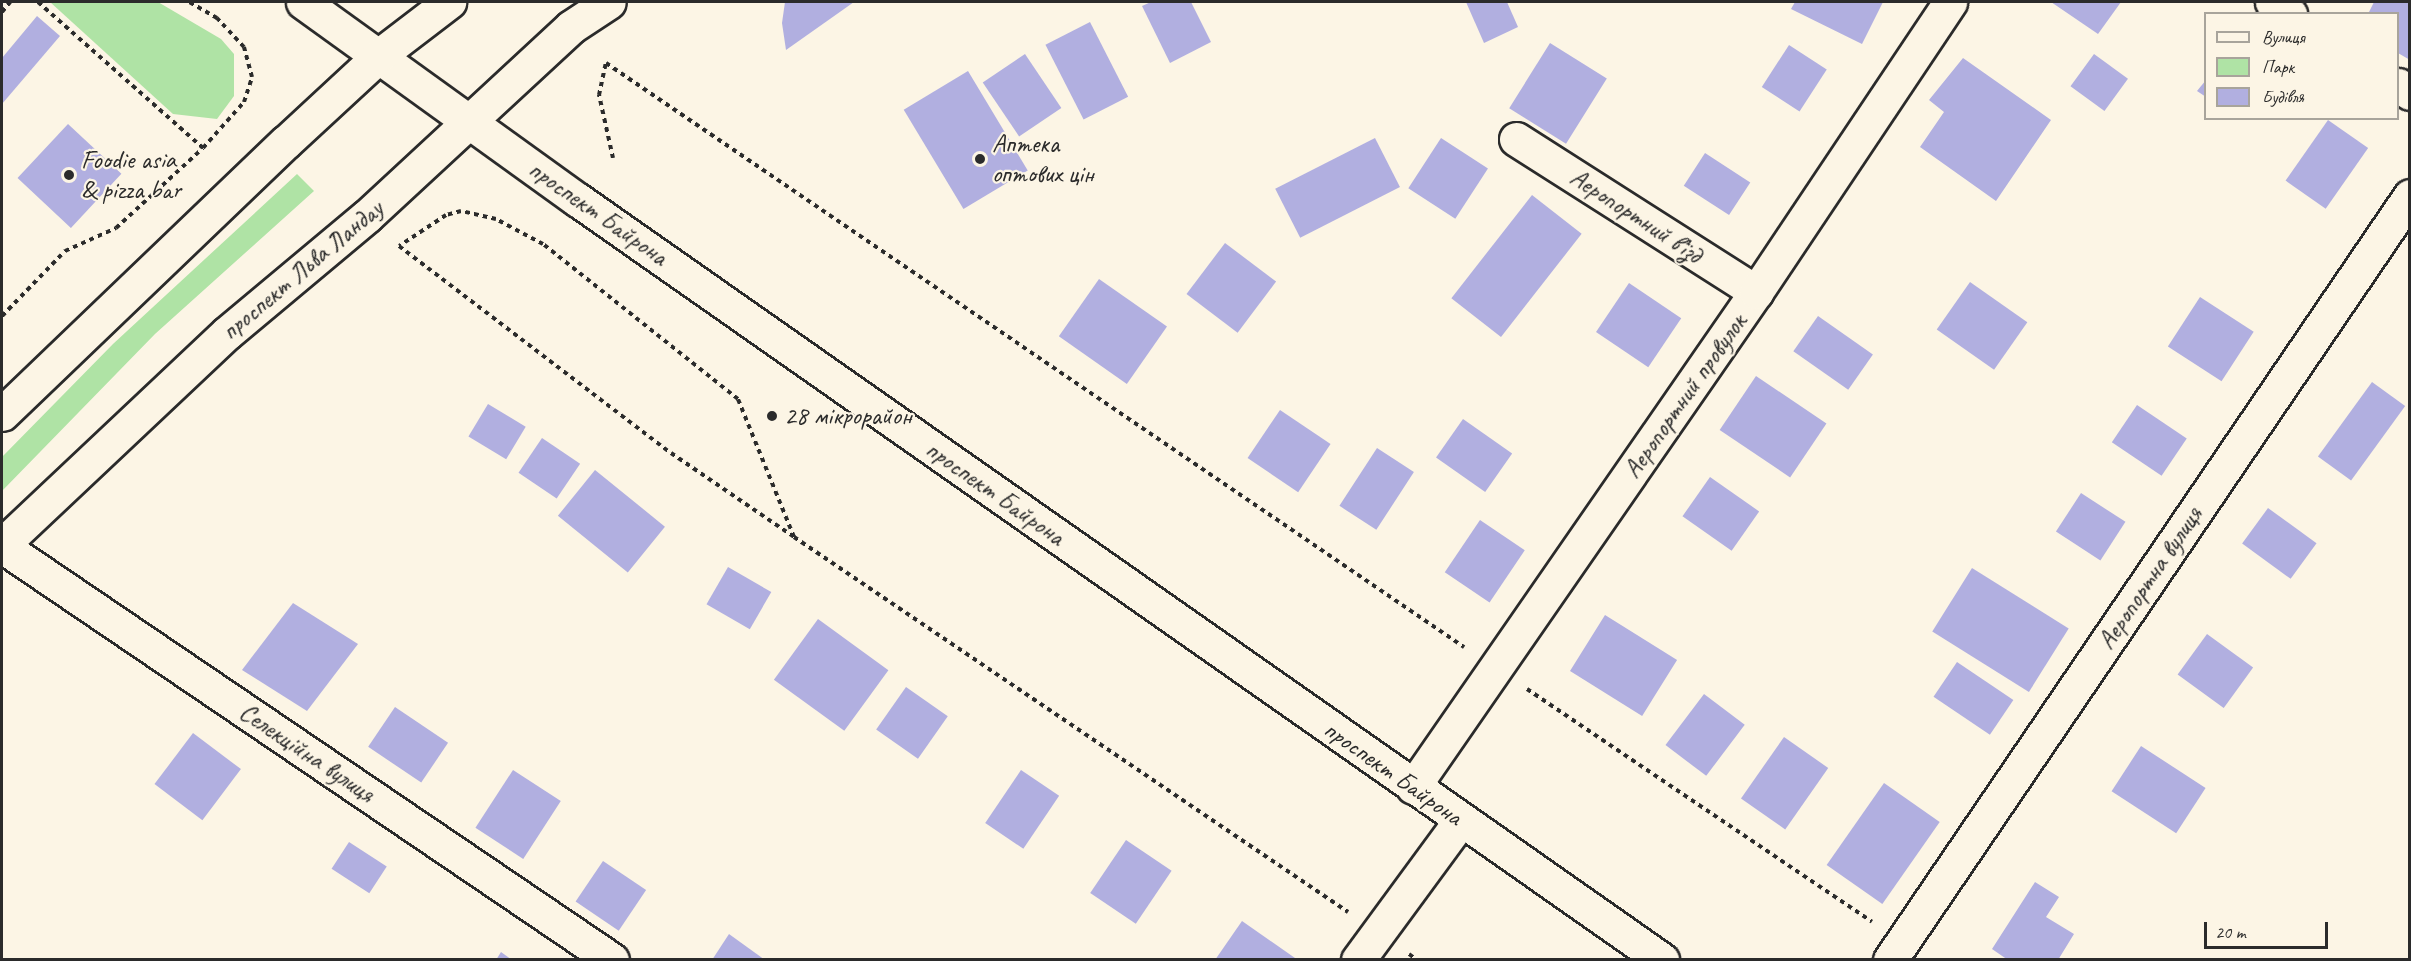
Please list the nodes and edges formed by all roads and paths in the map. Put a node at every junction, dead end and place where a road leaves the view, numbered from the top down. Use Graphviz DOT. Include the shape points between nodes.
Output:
graph roads {
  1 [pos="10,2"];
  2 [pos="38,2"];
  3 [pos="189,2"];
  4 [pos="303,2"];
  5 [pos="449,2"];
  6 [pos="609,2"];
  7 [pos="1950,2"];
  8 [pos="2272,2"];
  9 [pos="2,12"];
  10 [pos="2287,12"];
  11 [pos="381,54"];
  12 [pos="470,121"];
  13 [pos="1516,139"];
  14 [pos="203,148"];
  15 [pos="613,158"];
  16 [pos="2409,196"];
  17 [pos="1756,292"];
  18 [pos="2,316"];
  19 [pos="2,414"];
  20 [pos="794,537"];
  21 [pos="2,546"];
  22 [pos="1497,669"];
  23 [pos="1413,787"];
  24 [pos="1461,820"];
  25 [pos="1378,932"];
  26 [pos="1896,951"];
  27 [pos="612,960"];
  28 [pos="1358,960"];
  29 [pos="1417,960"];
  30 [pos="1662,960"];
  1 -- 9 [label="path"];
  2 -- 14 [label="path"];
  3 -- 14 [label="path" via="217,18 244,47 252,77 244,102"];
  4 -- 11 [label="main road, проспект Байрона"];
  5 -- 11 [label="main road"];
  6 -- 12 [label="main road, проспект Льва Ландау" via="571,27"];
  7 -- 17 [label="main road, Аеропортний провулок"];
  8 -- 10 [label="main road"];
  11 -- 12 [label="main road, проспект Байрона"];
  11 -- 19 [label="main road"];
  12 -- 21 [label="main road, проспект Льва Ландау" via="367,216 227,333"];
  12 -- 23 [label="main road, проспект Байрона"];
  13 -- 17 [label="main road, Аеропортний в’їзд"];
  14 -- 18 [label="path" via="116,228 65,251"];
  15 -- 22 [label="path" via="599,95 606,63"];
  16 -- 26 [label="main road, Аеропортна вулиця"];
  17 -- 22 [label="main road, Аеропортний провулок"];
  20 -- 20 [label="path" via="671,453 399,246 446,215 461,211 496,219 543,244 738,399"];
  20 -- 25 [label="path"];
  21 -- 27 [label="main road, Селекційна вулиця"];
  22 -- 23 [label="main road, Аеропортний провулок"];
  22 -- 26 [label="path"];
  23 -- 24 [label="main road, проспект Байрона"];
  24 -- 25 [label="main road"];
  24 -- 30 [label="main road, проспект Байрона"];
  25 -- 28 [label="main road"];
  25 -- 29 [label="path"];
}
